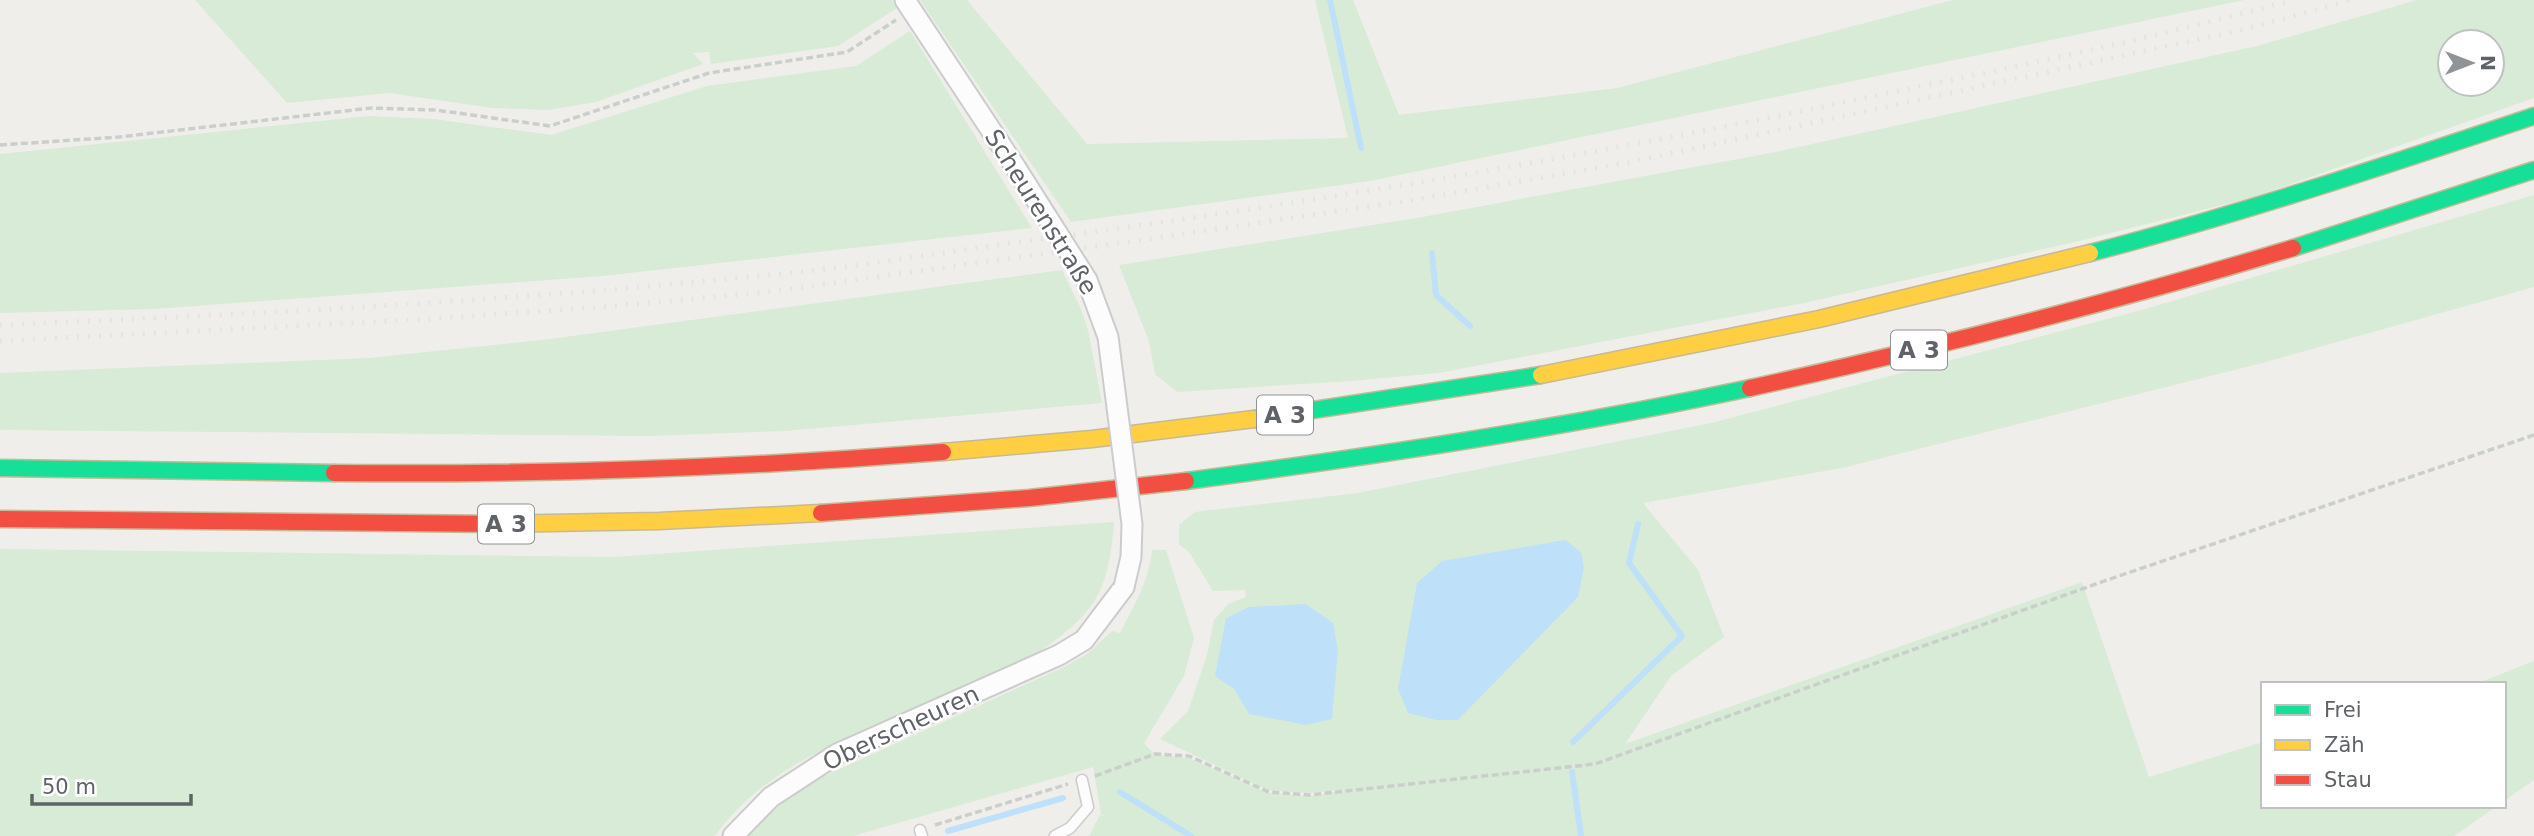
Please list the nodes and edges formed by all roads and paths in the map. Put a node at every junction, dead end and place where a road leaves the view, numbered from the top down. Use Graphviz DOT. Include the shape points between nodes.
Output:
graph roads {
  1 [pos="908,5"];
  2 [pos="2534,116"];
  3 [pos="0,145"];
  4 [pos="2534,170"];
  5 [pos="2534,435"];
  6 [pos="0,468"];
  7 [pos="0,519"];
  8 [pos="1084,640"];
  9 [pos="1082,780"];
  10 [pos="921,833"];
  11 [pos="733,836"];
  12 [pos="1055,836"];
  1 -- 3 [label="path" via="847,52 709,73 550,126 436,110 371,108 119,137"];
  1 -- 8 [label="street, Scheurenstraße, bridge" via="1087,280 1108,337 1132,524 1131,557 1124,587"];
  2 -- 6 [label="highway, A 3" via="2258,207 1857,311 1656,354 1284,415 1002,448 752,465 304,473"];
  4 -- 7 [label="highway, A 3" via="2244,264 2071,313 1678,404 1290,469 1011,500 730,517 545,524"];
  5 -- 9 [label="path" via="2107,580 1595,764 1309,795 1269,792 1189,756 1155,754"];
  8 -- 11 [label="street, Oberscheuren" via="837,754 771,797"];
  9 -- 10 [label="path"];
  9 -- 12 [label="lane" via="1088,807 1070,828"];
}
